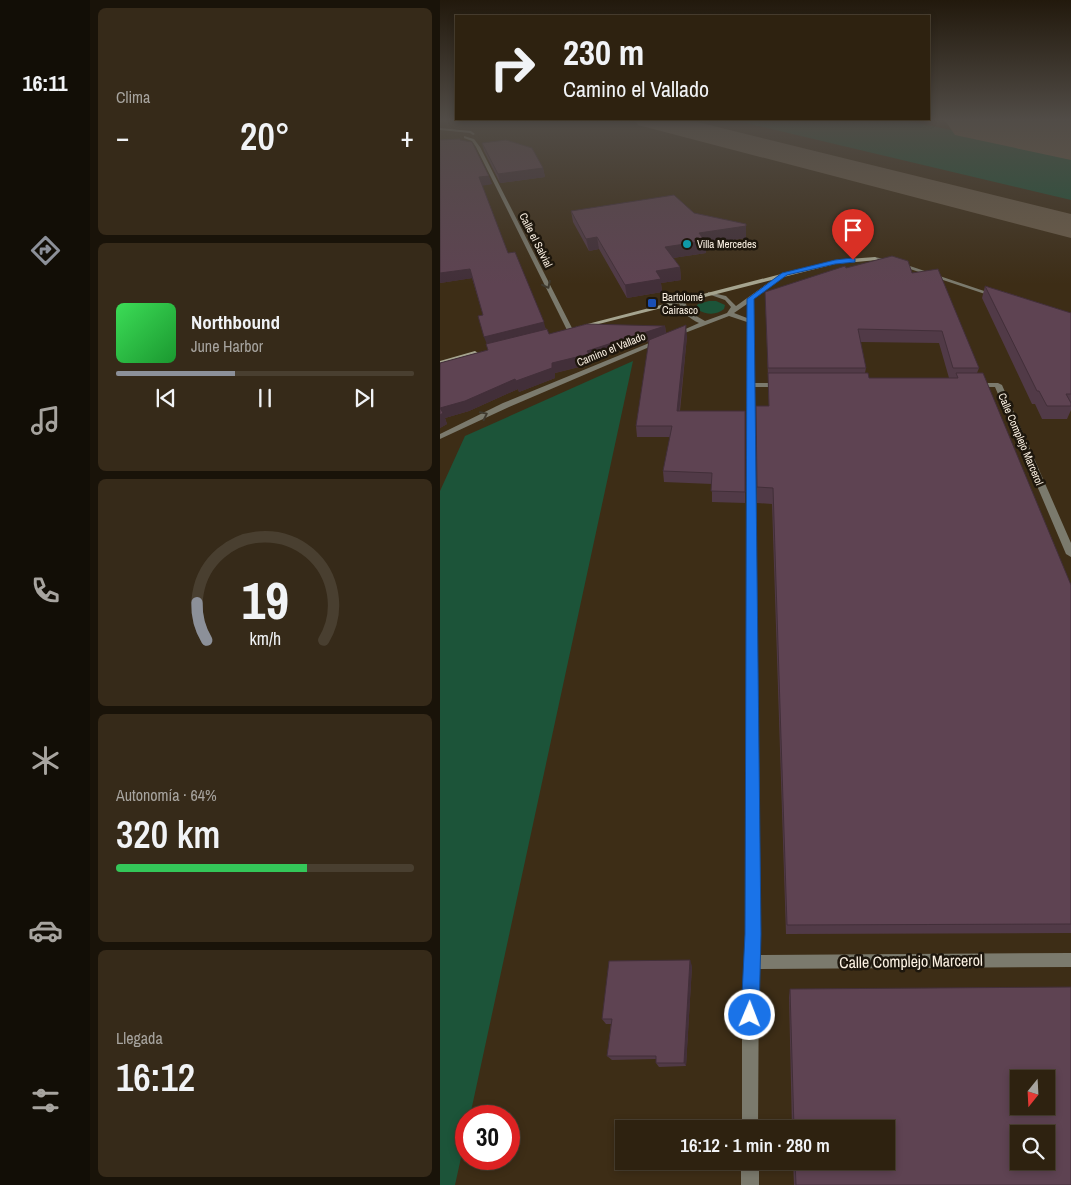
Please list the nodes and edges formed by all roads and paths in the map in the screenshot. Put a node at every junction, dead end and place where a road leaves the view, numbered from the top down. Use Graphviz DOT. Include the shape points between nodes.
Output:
graph roads {
  1 [pos="492,174"];
  2 [pos="784,274"];
  3 [pos="710,293"];
  4 [pos="1004,298"];
  5 [pos="750,299"];
  6 [pos="681,300"];
  7 [pos="729,314"];
  8 [pos="750,321"];
  9 [pos="703,324"];
  10 [pos="570,330"];
  11 [pos="561,332"];
  12 [pos="480,352"];
  13 [pos="440,363"];
  14 [pos="751,385"];
  15 [pos="789,385"];
  16 [pos="970,385"];
  17 [pos="440,437"];
  18 [pos="1071,554"];
  19 [pos="1071,960"];
  20 [pos="752,962"];
  21 [pos="750,1120"];
  22 [pos="750,1170"];
  23 [pos="750,1185"];
  1 -- 10 [label="street, Calle el Salvial, one-way"];
  2 -- 3 [label="street"];
  2 -- 4 [label="street" via="835,262 875,259"];
  2 -- 5 [label="street, Camino el Vallado"];
  3 -- 6 [label="street"];
  3 -- 7 [label="street" via="731,301 734,306"];
  5 -- 7 [label="street, Camino el Vallado"];
  5 -- 8 [label="street"];
  6 -- 9 [label="street" via="691,318"];
  6 -- 10 [label="street"];
  7 -- 8 [label="street"];
  7 -- 9 [label="street, Camino el Vallado"];
  8 -- 14 [label="street"];
  17 -- 9 [label="street, Camino el Vallado, one-way" via="506,405"];
  10 -- 11 [label="street"];
  12 -- 13 [label="street"];
  14 -- 15 [label="street"];
  14 -- 20 [label="street"];
  16 -- 18 [label="street, Calle Complejo Marcerol" via="998,385"];
  19 -- 20 [label="street, Calle Complejo Marcerol"];
  20 -- 21 [label="street"];
  22 -- 23 [label="street"];
}
